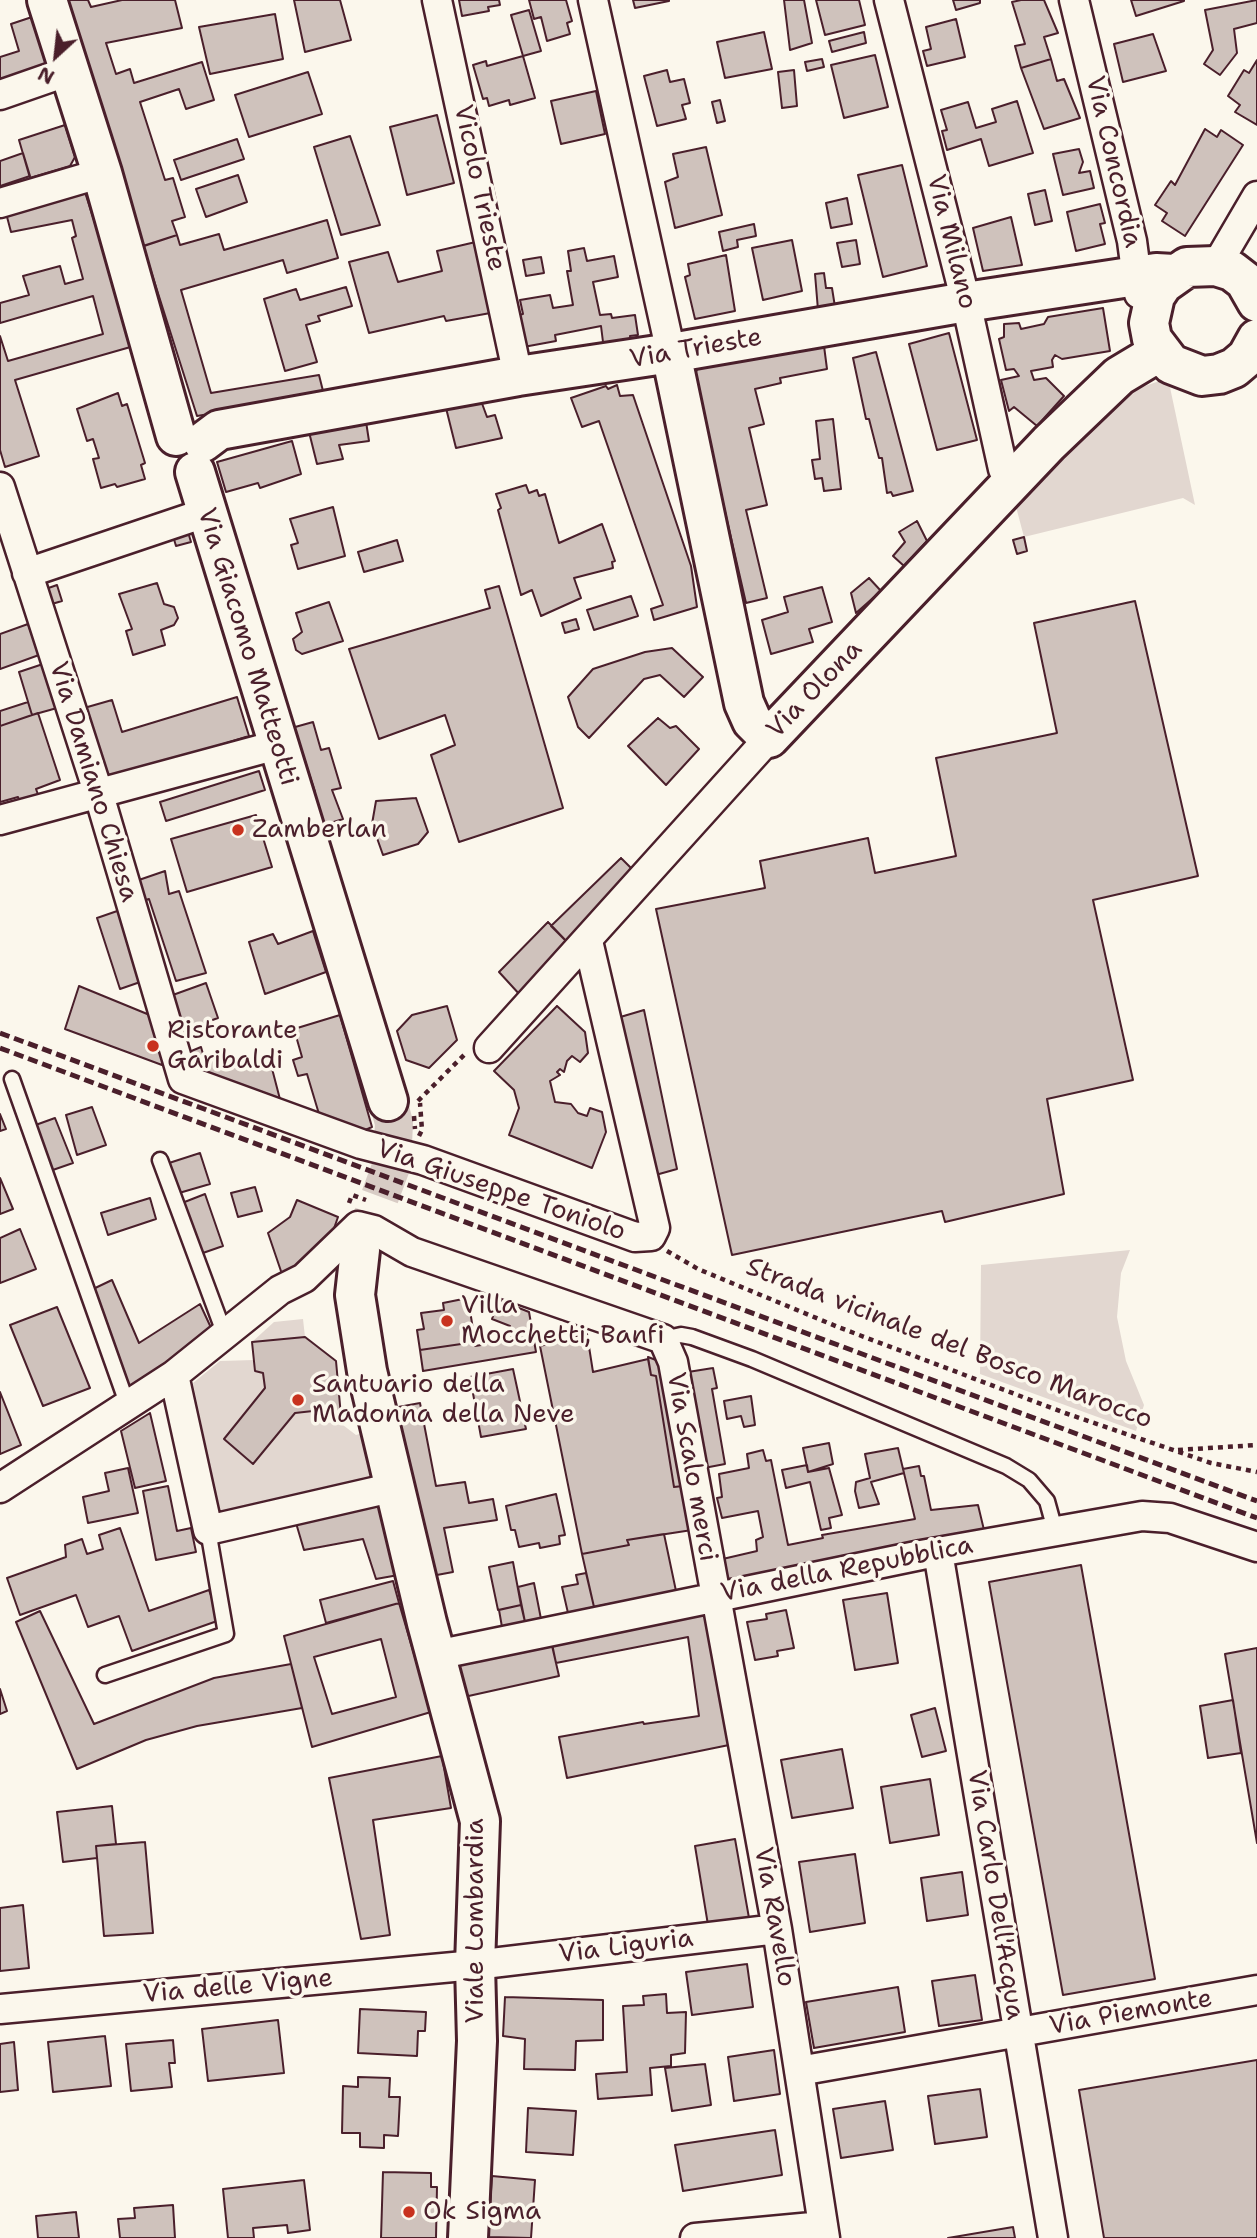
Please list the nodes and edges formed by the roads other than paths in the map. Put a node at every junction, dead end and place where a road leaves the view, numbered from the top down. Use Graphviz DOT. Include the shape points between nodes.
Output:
graph roads {
  1 [pos="47,0"];
  2 [pos="437,0"];
  3 [pos="593,0"];
  4 [pos="890,0"];
  5 [pos="1074,0"];
  6 [pos="69,71"];
  7 [pos="0,95"];
  8 [pos="102,173"];
  9 [pos="1257,195"];
  10 [pos="0,203"];
  11 [pos="1216,266"];
  12 [pos="1174,274"];
  13 [pos="1136,277"];
  14 [pos="966,302"];
  15 [pos="1257,302"];
  16 [pos="1154,338"];
  17 [pos="1257,342"];
  18 [pos="671,353"];
  19 [pos="518,376"];
  20 [pos="198,445"];
  21 [pos="1012,484"];
  22 [pos="0,487"];
  23 [pos="205,513"];
  24 [pos="27,573"];
  25 [pos="769,738"];
  26 [pos="277,746"];
  27 [pos="99,795"];
  28 [pos="0,820"];
  29 [pos="588,941"];
  30 [pos="482,1046"];
  31 [pos="12,1079"];
  32 [pos="183,1079"];
  33 [pos="404,1101"];
  34 [pos="160,1160"];
  35 [pos="360,1250"];
  36 [pos="225,1335"];
  37 [pos="663,1339"];
  38 [pos="174,1375"];
  39 [pos="128,1406"];
  40 [pos="0,1488"];
  41 [pos="395,1488"];
  42 [pos="208,1530"];
  43 [pos="1055,1530"];
  44 [pos="1257,1547"];
  45 [pos="938,1552"];
  46 [pos="715,1597"];
  47 [pos="436,1655"];
  48 [pos="105,1675"];
  49 [pos="777,1929"];
  50 [pos="475,1965"];
  51 [pos="1257,1990"];
  52 [pos="0,2009"];
  53 [pos="1018,2034"];
  54 [pos="799,2071"];
  55 [pos="824,2232"];
  56 [pos="468,2238"];
  57 [pos="695,2238"];
  58 [pos="1053,2238"];
  1 -- 6 [label="street, Via Giacomo Matteotti"];
  2 -- 19 [label="street, Vicolo Trieste"];
  3 -- 18 [label="street"];
  4 -- 14 [label="street, Via Milano"];
  5 -- 13 [label="street, Via Concordia" via="1132,241"];
  6 -- 7 [label="street"];
  6 -- 8 [label="street, Via Giacomo Matteotti"];
  8 -- 10 [label="street"];
  8 -- 20 [label="street, Via Giacomo Matteotti"];
  9 -- 11 [label="street"];
  11 -- 12 [label="street, Via Trieste" via="1194,266"];
  11 -- 15 [label="street" via="1245,281"];
  12 -- 13 [label="street, Via Trieste"];
  12 -- 16 [label="street" via="1155,296"];
  13 -- 14 [label="street, Via Trieste"];
  13 -- 16 [label="street, Via Concordia"];
  14 -- 18 [label="street, Via Trieste"];
  14 -- 21 [label="street, Via Milano" via="1003,469"];
  16 -- 17 [label="street" via="1171,364 1185,372 1210,375 1234,368"];
  16 -- 21 [label="street, Via Olona"];
  18 -- 19 [label="street, Via Trieste"];
  18 -- 25 [label="street" via="744,703 752,721"];
  19 -- 20 [label="street, Via Trieste"];
  20 -- 23 [label="street, Via Giacomo Matteotti"];
  21 -- 25 [label="street, Via Olona"];
  22 -- 24 [label="street, Via Damiano Chiesa"];
  23 -- 24 [label="street"];
  23 -- 26 [label="street, Via Giacomo Matteotti"];
  24 -- 27 [label="street, Via Damiano Chiesa"];
  25 -- 29 [label="street, Via Olona"];
  26 -- 27 [label="street"];
  26 -- 33 [label="street, Via Giacomo Matteotti"];
  27 -- 28 [label="street"];
  27 -- 32 [label="street, Via Damiano Chiesa"];
  29 -- 30 [label="street, Via Olona"];
  29 -- 32 [label="street, Via Giuseppe Toniolo" via="655,1228 651,1236 635,1237"];
  31 -- 39 [label="lane"];
  34 -- 36 [label="lane"];
  35 -- 41 [label="street, Viale Lombardia" via="357,1309"];
  36 -- 37 [label="street" via="280,1290 304,1278 358,1226 412,1252"];
  36 -- 38 [label="street"];
  37 -- 43 [label="lane" via="692,1337 752,1359 1006,1466 1029,1479 1047,1501"];
  37 -- 46 [label="street, Via Scalo merci" via="673,1362"];
  38 -- 39 [label="street"];
  38 -- 42 [label="street"];
  39 -- 40 [label="street"];
  41 -- 42 [label="street"];
  41 -- 47 [label="street, Viale Lombardia"];
  42 -- 48 [label="lane" via="226,1634"];
  43 -- 44 [label="street, Via della Repubblica" via="1158,1516"];
  43 -- 45 [label="street, Via della Repubblica"];
  45 -- 46 [label="street, Via della Repubblica"];
  45 -- 53 [label="street, Via Carlo Dell'Acqua"];
  46 -- 47 [label="street, Via della Repubblica"];
  46 -- 49 [label="street, Via Ravello"];
  47 -- 50 [label="street, Viale Lombardia" via="480,1821"];
  49 -- 50 [label="street, Via Liguria"];
  49 -- 54 [label="street, Via Ravello"];
  50 -- 52 [label="street, Via delle Vigne"];
  50 -- 56 [label="street, Viale Lombardia" via="477,2041"];
  51 -- 53 [label="street, Via Piemonte"];
  53 -- 54 [label="street, Via Piemonte"];
  53 -- 58 [label="street, Via Carlo Dell'Acqua"];
  54 -- 55 [label="street, Via Ravello"];
  55 -- 57 [label="street"];
}
